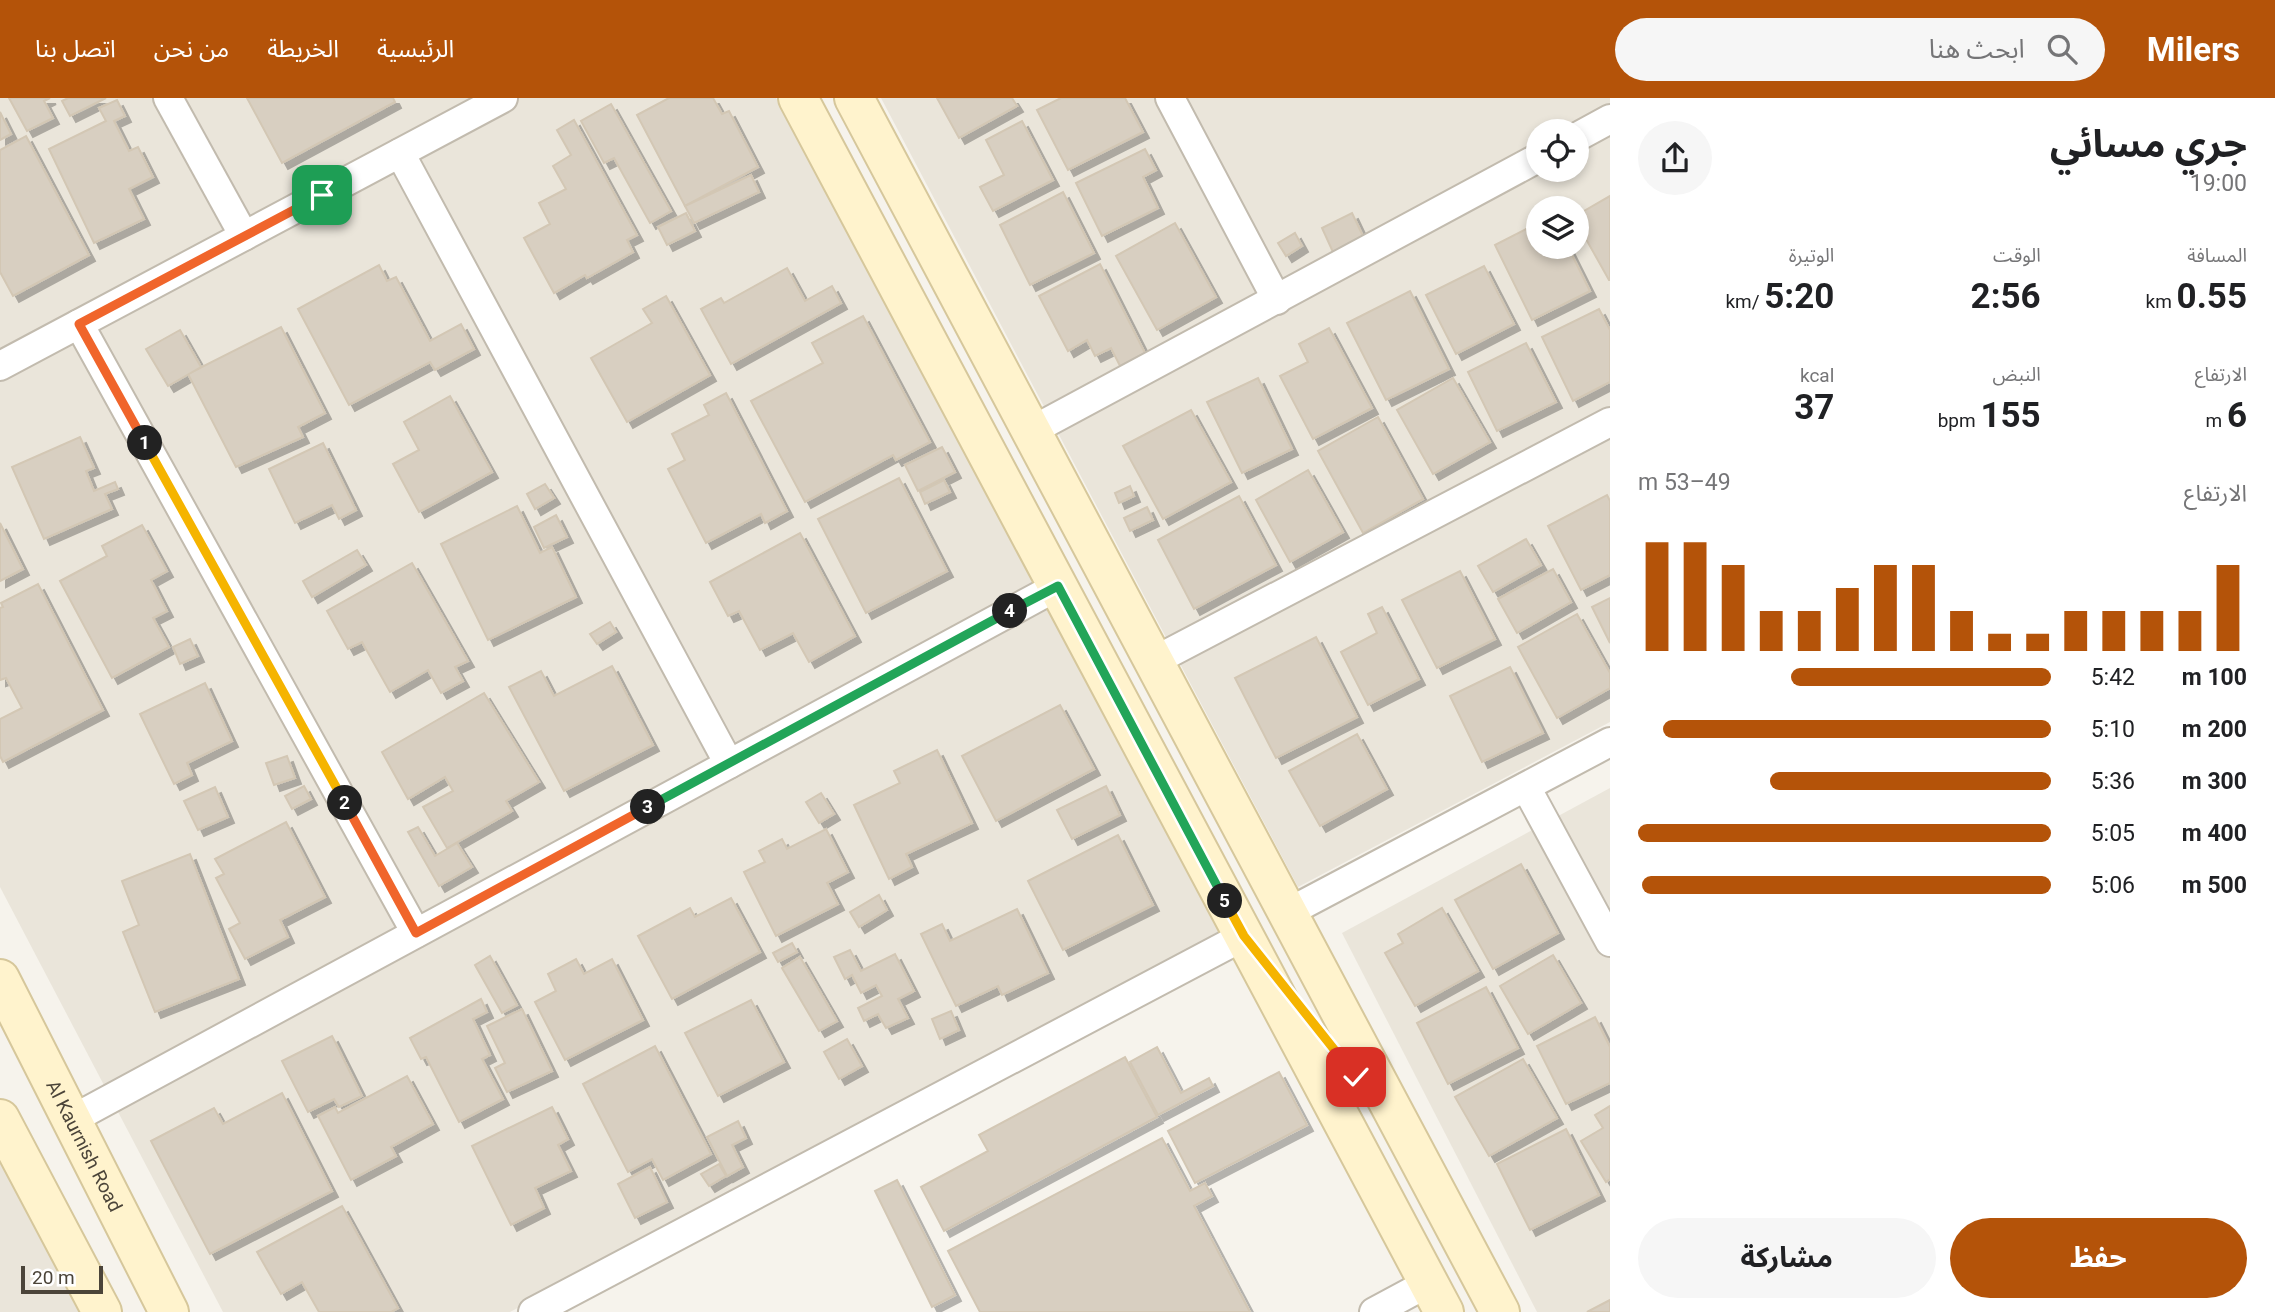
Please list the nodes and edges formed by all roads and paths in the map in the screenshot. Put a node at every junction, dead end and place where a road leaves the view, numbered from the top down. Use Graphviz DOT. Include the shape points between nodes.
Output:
graph roads {
  1 [pos="168,98"];
  2 [pos="503,98"];
  3 [pos="798,98"];
  4 [pos="854,98"];
  5 [pos="1170,98"];
  6 [pos="1610,118"];
  7 [pos="1589,130"];
  8 [pos="400,153"];
  9 [pos="1526,165"];
  10 [pos="244,236"];
  11 [pos="1277,300"];
  12 [pos="79,324"];
  13 [pos="0,366"];
  14 [pos="1610,422"];
  15 [pos="1031,431"];
  16 [pos="1058,586"];
  17 [pos="1154,661"];
  18 [pos="1610,742"];
  19 [pos="729,764"];
  20 [pos="1526,787"];
  21 [pos="1287,913"];
  22 [pos="416,933"];
  23 [pos="1244,936"];
  24 [pos="1610,942"];
  25 [pos="0,979"];
  26 [pos="0,1119"];
  27 [pos="71,1120"];
  28 [pos="1413,1148"];
  29 [pos="1436,1297"];
  30 [pos="102,1312"];
  31 [pos="169,1312"];
  32 [pos="533,1312"];
  33 [pos="1374,1312"];
  34 [pos="1500,1312"];
  1 -- 10 [label="street"];
  2 -- 8 [label="street"];
  3 -- 16 [label="street"];
  4 -- 15 [label="street"];
  5 -- 11 [label="street"];
  6 -- 7 [label="street"];
  8 -- 10 [label="street"];
  8 -- 19 [label="street"];
  9 -- 11 [label="street"];
  10 -- 12 [label="street"];
  11 -- 15 [label="street"];
  12 -- 13 [label="street"];
  12 -- 22 [label="street"];
  14 -- 17 [label="street"];
  15 -- 17 [label="street"];
  16 -- 19 [label="street"];
  16 -- 23 [label="street"];
  17 -- 21 [label="street"];
  18 -- 20 [label="street"];
  19 -- 22 [label="street"];
  20 -- 21 [label="street"];
  20 -- 24 [label="street"];
  21 -- 28 [label="street"];
  22 -- 27 [label="street"];
  23 -- 28 [label="street"];
  23 -- 29 [label="street"];
  23 -- 32 [label="street"];
  25 -- 27 [label="street, Al Kaurnish Road"];
  26 -- 30 [label="street"];
  27 -- 31 [label="street, Al Kaurnish Road"];
  28 -- 34 [label="street"];
  29 -- 33 [label="street"];
}
